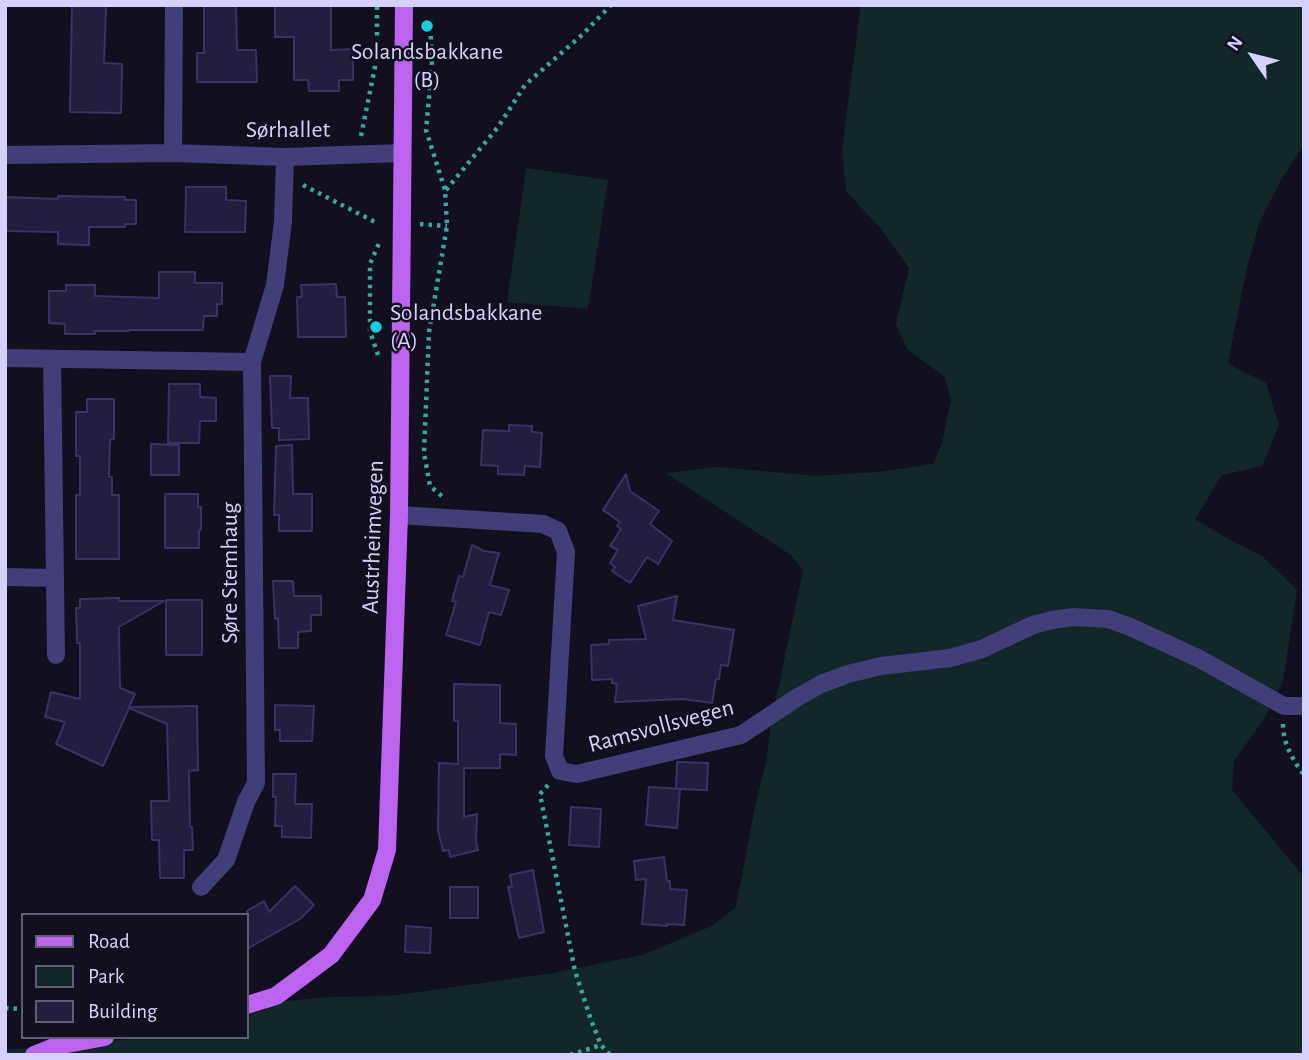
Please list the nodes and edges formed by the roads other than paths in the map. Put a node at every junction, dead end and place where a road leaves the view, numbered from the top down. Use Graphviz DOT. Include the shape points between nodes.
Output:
graph roads {
  1 [pos="174,5"];
  2 [pos="404,5"];
  3 [pos="173,153"];
  4 [pos="402,153"];
  5 [pos="5,155"];
  6 [pos="285,157"];
  7 [pos="5,358"];
  8 [pos="52,359"];
  9 [pos="252,362"];
  10 [pos="399,515"];
  11 [pos="5,577"];
  12 [pos="55,578"];
  13 [pos="56,655"];
  14 [pos="1304,706"];
  15 [pos="201,887"];
  16 [pos="248,1005"];
  17 [pos="94,1039"];
  18 [pos="34,1055"];
  1 -- 3 [label="street"];
  2 -- 4 [label="main road, Austrheimvegen"];
  3 -- 5 [label="street, Sørhallet"];
  3 -- 6 [label="street, Sørhallet"];
  4 -- 6 [label="street, Sørhallet"];
  4 -- 10 [label="main road, Austrheimvegen"];
  6 -- 9 [label="street, Søre Stemhaug" via="275,285"];
  7 -- 8 [label="street"];
  8 -- 9 [label="street"];
  8 -- 12 [label="street"];
  9 -- 15 [label="street, Søre Stemhaug" via="256,783 226,860"];
  10 -- 14 [label="street, Ramsvollsvegen" via="542,524 558,531 566,552 554,756 560,771 577,774 741,735 798,697 848,674 950,658 1033,625 1073,617 1108,620 1138,630 1284,706"];
  10 -- 16 [label="main road, Austrheimvegen" via="387,850 372,900 331,955 276,996"];
  11 -- 12 [label="street"];
  12 -- 13 [label="street"];
  17 -- 18 [label="main road"];
}
